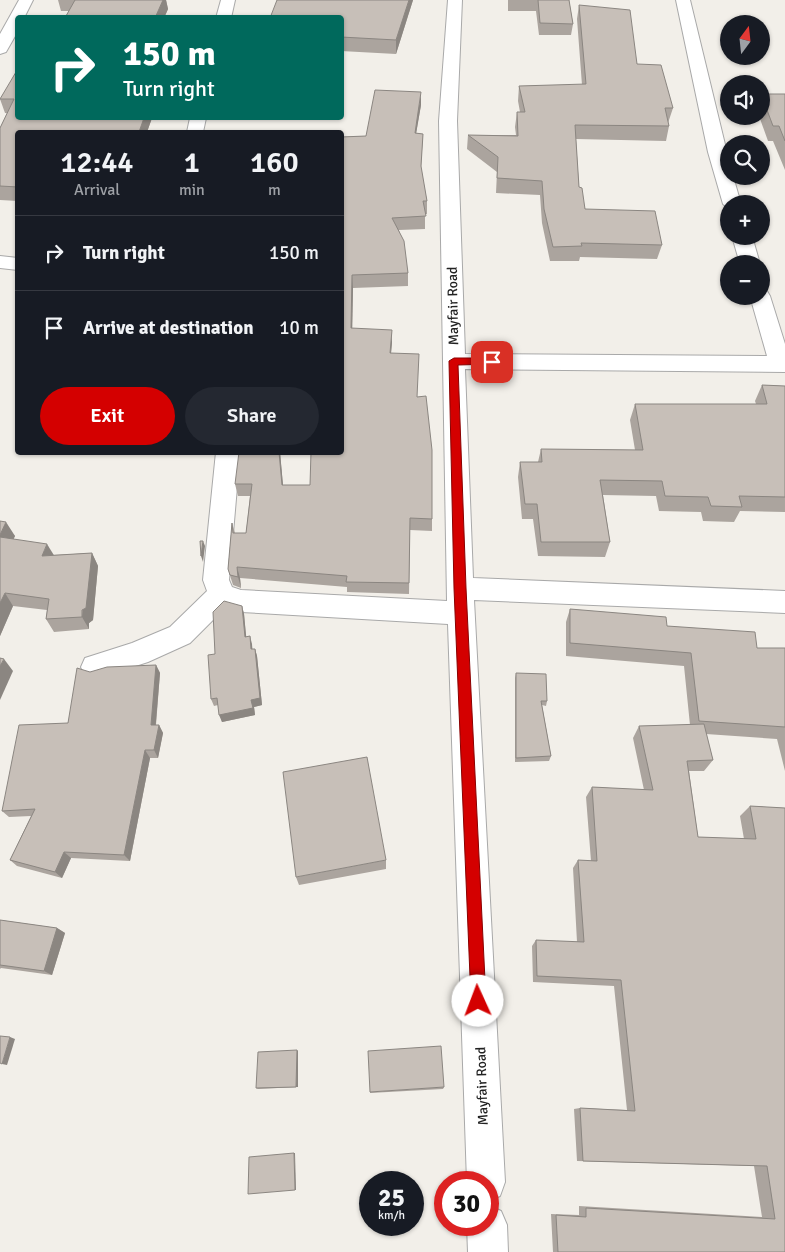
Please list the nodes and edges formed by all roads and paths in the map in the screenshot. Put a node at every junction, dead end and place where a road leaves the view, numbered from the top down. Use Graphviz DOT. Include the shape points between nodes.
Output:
graph roads {
  1 [pos="228,0"];
  2 [pos="455,0"];
  3 [pos="684,0"];
  4 [pos="22,7"];
  5 [pos="0,12"];
  6 [pos="225,15"];
  7 [pos="15,20"];
  8 [pos="0,49"];
  9 [pos="729,195"];
  10 [pos="0,262"];
  11 [pos="15,264"];
  12 [pos="763,305"];
  13 [pos="454,361"];
  14 [pos="783,364"];
  15 [pos="228,455"];
  16 [pos="221,594"];
  17 [pos="461,601"];
  18 [pos="785,602"];
  19 [pos="95,667"];
  20 [pos="486,1171"];
  21 [pos="487,1236"];
  22 [pos="488,1252"];
  1 -- 6 [label="street"];
  2 -- 13 [label="street, Mayfair Road" via="448,121"];
  3 -- 9 [label="street"];
  4 -- 5 [label="street"];
  7 -- 8 [label="street"];
  10 -- 11 [label="street"];
  12 -- 14 [label="street"];
  13 -- 14 [label="street"];
  13 -- 17 [label="street, Mayfair Road"];
  15 -- 16 [label="street" via="216,580"];
  16 -- 17 [label="street" via="241,601"];
  16 -- 19 [label="street" via="180,634 138,653"];
  17 -- 18 [label="street"];
  17 -- 20 [label="street, Mayfair Road"];
  21 -- 22 [label="street"];
}
